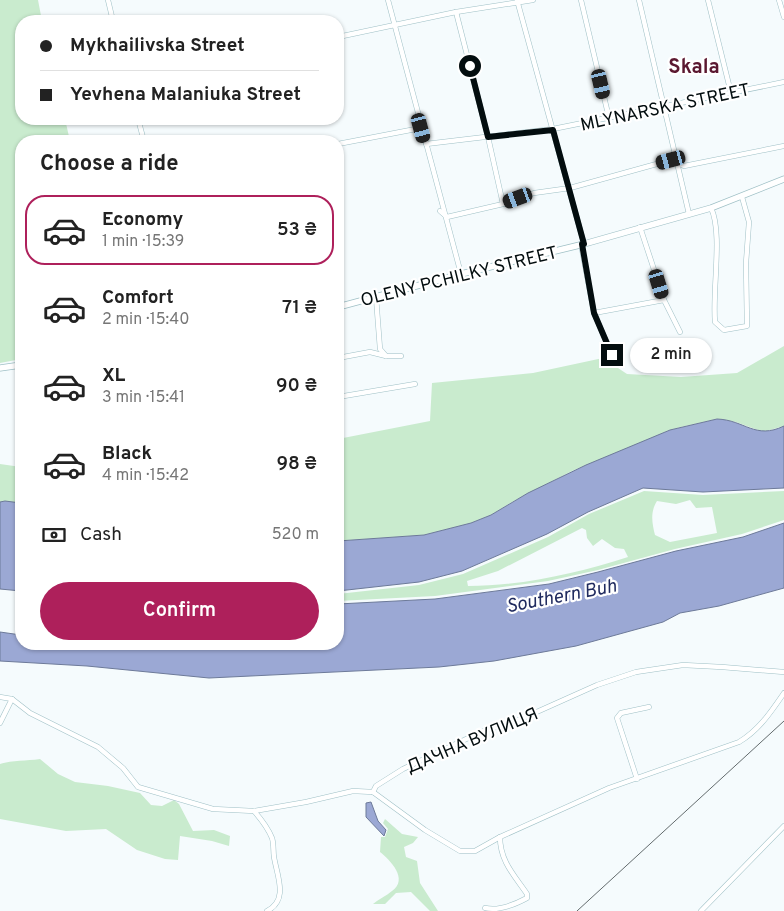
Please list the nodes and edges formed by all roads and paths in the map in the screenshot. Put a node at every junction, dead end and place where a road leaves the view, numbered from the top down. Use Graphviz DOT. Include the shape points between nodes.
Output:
graph roads {
  1 [pos="108,0"];
  2 [pos="388,0"];
  3 [pos="533,0"];
  4 [pos="581,0"];
  5 [pos="639,0"];
  6 [pos="708,0"];
  7 [pos="779,0"];
  8 [pos="517,2"];
  9 [pos="456,12"];
  10 [pos="112,15"];
  11 [pos="784,17"];
  12 [pos="394,25"];
  13 [pos="344,36"];
  14 [pos="784,82"];
  15 [pos="731,93"];
  16 [pos="664,107"];
  17 [pos="609,118"];
  18 [pos="421,128"];
  19 [pos="553,130"];
  20 [pos="488,137"];
  21 [pos="344,143"];
  22 [pos="426,144"];
  23 [pos="784,146"];
  24 [pos="678,164"];
  25 [pos="784,179"];
  26 [pos="570,188"];
  27 [pos="742,197"];
  28 [pos="503,204"];
  29 [pos="711,208"];
  30 [pos="440,211"];
  31 [pos="689,214"];
  32 [pos="447,217"];
  33 [pos="640,227"];
  34 [pos="583,244"];
  35 [pos="460,274"];
  36 [pos="376,297"];
  37 [pos="664,300"];
  38 [pos="344,305"];
  39 [pos="594,313"];
  40 [pos="680,332"];
  41 [pos="612,355"];
  42 [pos="386,356"];
  43 [pos="401,356"];
  44 [pos="344,357"];
  45 [pos="15,366"];
  46 [pos="0,368"];
  47 [pos="415,384"];
  48 [pos="344,396"];
  49 [pos="784,672"];
  50 [pos="784,693"];
  51 [pos="0,697"];
  52 [pos="12,699"];
  53 [pos="649,707"];
  54 [pos="0,723"];
  55 [pos="637,779"];
  56 [pos="373,792"];
  57 [pos="254,811"];
  58 [pos="784,826"];
  59 [pos="500,837"];
  60 [pos="485,908"];
  61 [pos="267,911"];
  62 [pos="701,911"];
  1 -- 10 [label="street"];
  2 -- 12 [label="street"];
  3 -- 8 [label="street"];
  4 -- 17 [label="street"];
  5 -- 16 [label="street"];
  6 -- 15 [label="street"];
  7 -- 11 [label="street"];
  8 -- 9 [label="street"];
  8 -- 19 [label="street"];
  9 -- 12 [label="street"];
  9 -- 20 [label="street"];
  12 -- 13 [label="street"];
  12 -- 18 [label="street"];
  14 -- 15 [label="street, MLYNARSKA STREET"];
  15 -- 16 [label="street, MLYNARSKA STREET"];
  16 -- 17 [label="street, MLYNARSKA STREET"];
  16 -- 24 [label="street"];
  17 -- 19 [label="street, MLYNARSKA STREET"];
  18 -- 21 [label="street"];
  18 -- 22 [label="street"];
  19 -- 20 [label="street, MLYNARSKA STREET"];
  19 -- 26 [label="street"];
  20 -- 22 [label="street, MLYNARSKA STREET"];
  20 -- 28 [label="street"];
  22 -- 32 [label="street"];
  23 -- 24 [label="street" via="684,166"];
  24 -- 26 [label="street" via="671,160"];
  24 -- 31 [label="street"];
  25 -- 27 [label="street, OLENY PCHILKY STREET"];
  26 -- 28 [label="street" via="534,193"];
  26 -- 34 [label="street"];
  27 -- 29 [label="street, OLENY PCHILKY STREET"];
  27 -- 29 [label="street" via="749,222 747,326 724,330 715,322 716,217"];
  28 -- 32 [label="street"];
  29 -- 31 [label="street, OLENY PCHILKY STREET"];
  30 -- 32 [label="street"];
  31 -- 33 [label="street, OLENY PCHILKY STREET"];
  32 -- 35 [label="street"];
  33 -- 34 [label="street, OLENY PCHILKY STREET"];
  33 -- 37 [label="street"];
  34 -- 35 [label="street, OLENY PCHILKY STREET"];
  34 -- 39 [label="street, OLENY PCHILKY STREET"];
  35 -- 36 [label="street, OLENY PCHILKY STREET"];
  36 -- 38 [label="street, OLENY PCHILKY STREET"];
  36 -- 42 [label="street" via="380,349"];
  37 -- 39 [label="street"];
  37 -- 40 [label="street"];
  39 -- 41 [label="street, OLENY PCHILKY STREET"];
  42 -- 43 [label="street"];
  42 -- 44 [label="street" via="370,352"];
  45 -- 46 [label="street"];
  47 -- 48 [label="street"];
  49 -- 56 [label="street, ДАЧНА ВУЛИЦЯ" via="683,665 636,672 481,732 403,769 376,786"];
  50 -- 55 [label="street" via="750,736"];
  51 -- 52 [label="street"];
  52 -- 54 [label="street"];
  52 -- 57 [label="street" via="30,713 98,747 123,768 138,787 213,809"];
  53 -- 55 [label="street" via="621,713 617,718"];
  55 -- 59 [label="street" via="609,788"];
  56 -- 57 [label="street" via="353,791"];
  56 -- 59 [label="street" via="424,830 460,851 475,851"];
  57 -- 61 [label="street" via="272,839 280,882 280,898"];
  58 -- 62 [label="street"];
  59 -- 60 [label="street" via="500,850 527,898 500,910"];
}
